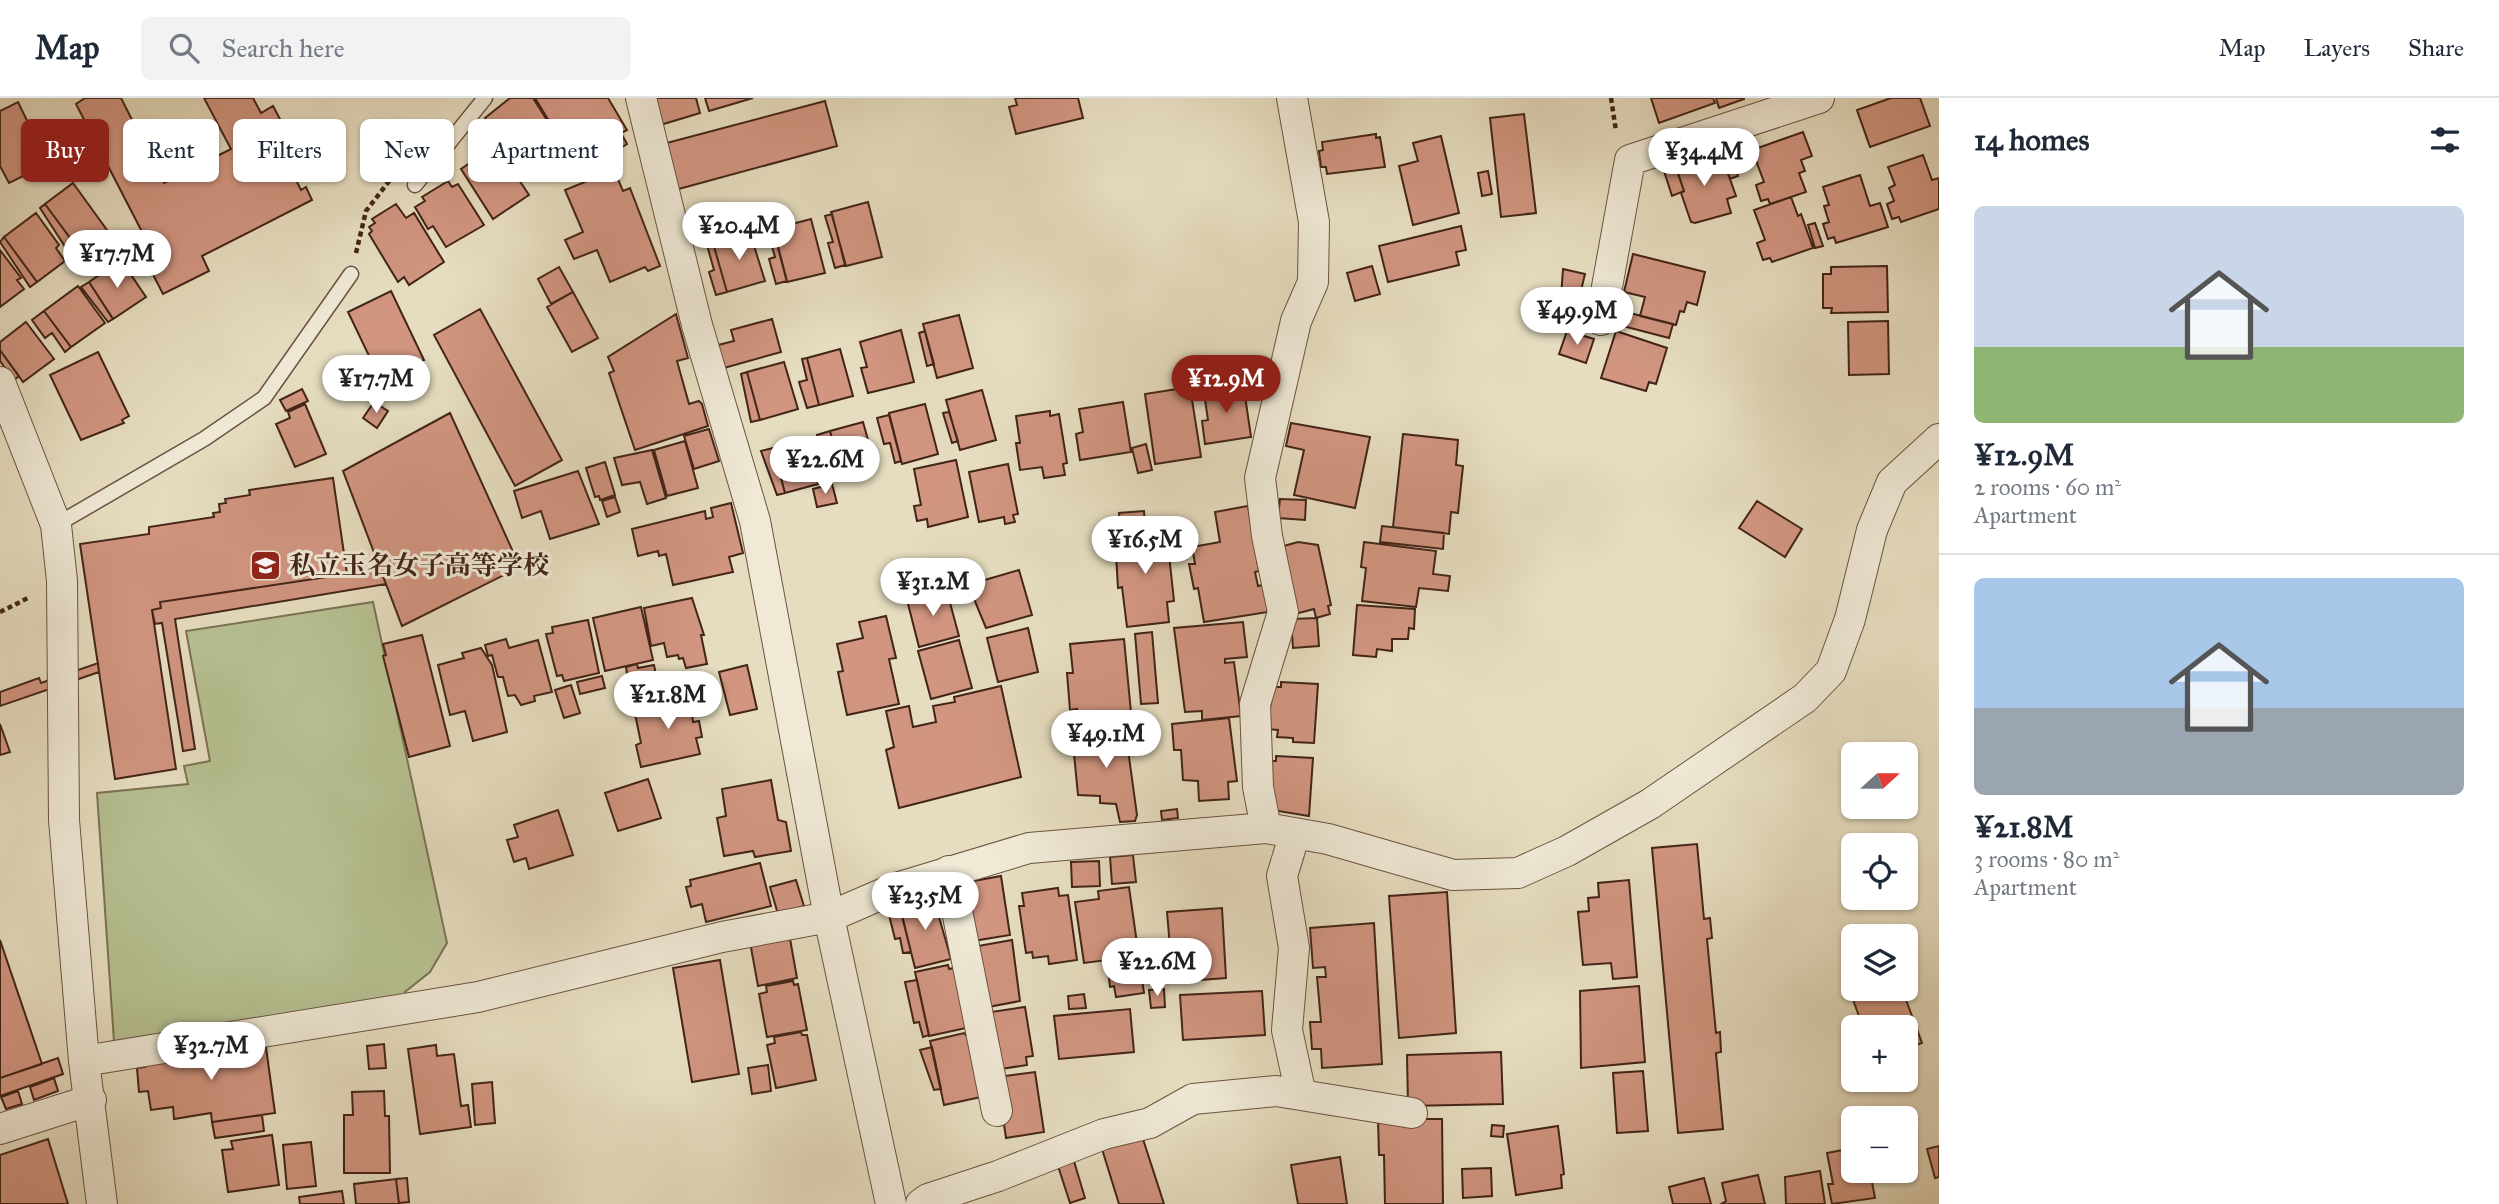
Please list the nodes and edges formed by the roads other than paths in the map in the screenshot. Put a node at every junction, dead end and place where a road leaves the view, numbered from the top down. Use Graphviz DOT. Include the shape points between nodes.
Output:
graph roads {
  1 [pos="485,98"];
  2 [pos="641,98"];
  3 [pos="1292,98"];
  4 [pos="1819,98"];
  5 [pos="415,185"];
  6 [pos="351,274"];
  7 [pos="1601,320"];
  8 [pos="0,382"];
  9 [pos="1939,439"];
  10 [pos="56,524"];
  11 [pos="1266,828"];
  12 [pos="1295,833"];
  13 [pos="949,871"];
  14 [pos="829,917"];
  15 [pos="84,1061"];
  16 [pos="1301,1095"];
  17 [pos="91,1100"];
  18 [pos="997,1111"];
  19 [pos="1412,1113"];
  20 [pos="0,1129"];
  21 [pos="102,1204"];
  22 [pos="891,1204"];
  23 [pos="920,1204"];
  1 -- 5 [label="lane"];
  2 -- 14 [label="street" via="697,325 755,521"];
  3 -- 11 [label="street" via="1314,222 1313,282 1296,321 1260,478 1283,612 1255,704 1258,787"];
  4 -- 7 [label="street" via="1630,160"];
  6 -- 10 [label="lane" via="264,398 204,439"];
  8 -- 10 [label="street"];
  9 -- 12 [label="street" via="1892,482 1872,530 1850,619 1831,671 1805,698 1650,804 1518,873 1453,875"];
  10 -- 15 [label="street" via="62,581 64,820"];
  11 -- 12 [label="street"];
  11 -- 13 [label="street" via="1029,848"];
  12 -- 16 [label="street" via="1282,876 1294,948 1287,1030"];
  13 -- 14 [label="street"];
  13 -- 18 [label="street"];
  14 -- 15 [label="street" via="722,937 438,1005"];
  14 -- 22 [label="street"];
  15 -- 17 [label="street"];
  16 -- 19 [label="street"];
  16 -- 23 [label="street" via="1276,1091 1193,1099 1150,1123 1104,1134"];
  17 -- 20 [label="street"];
  17 -- 21 [label="street"];
}
